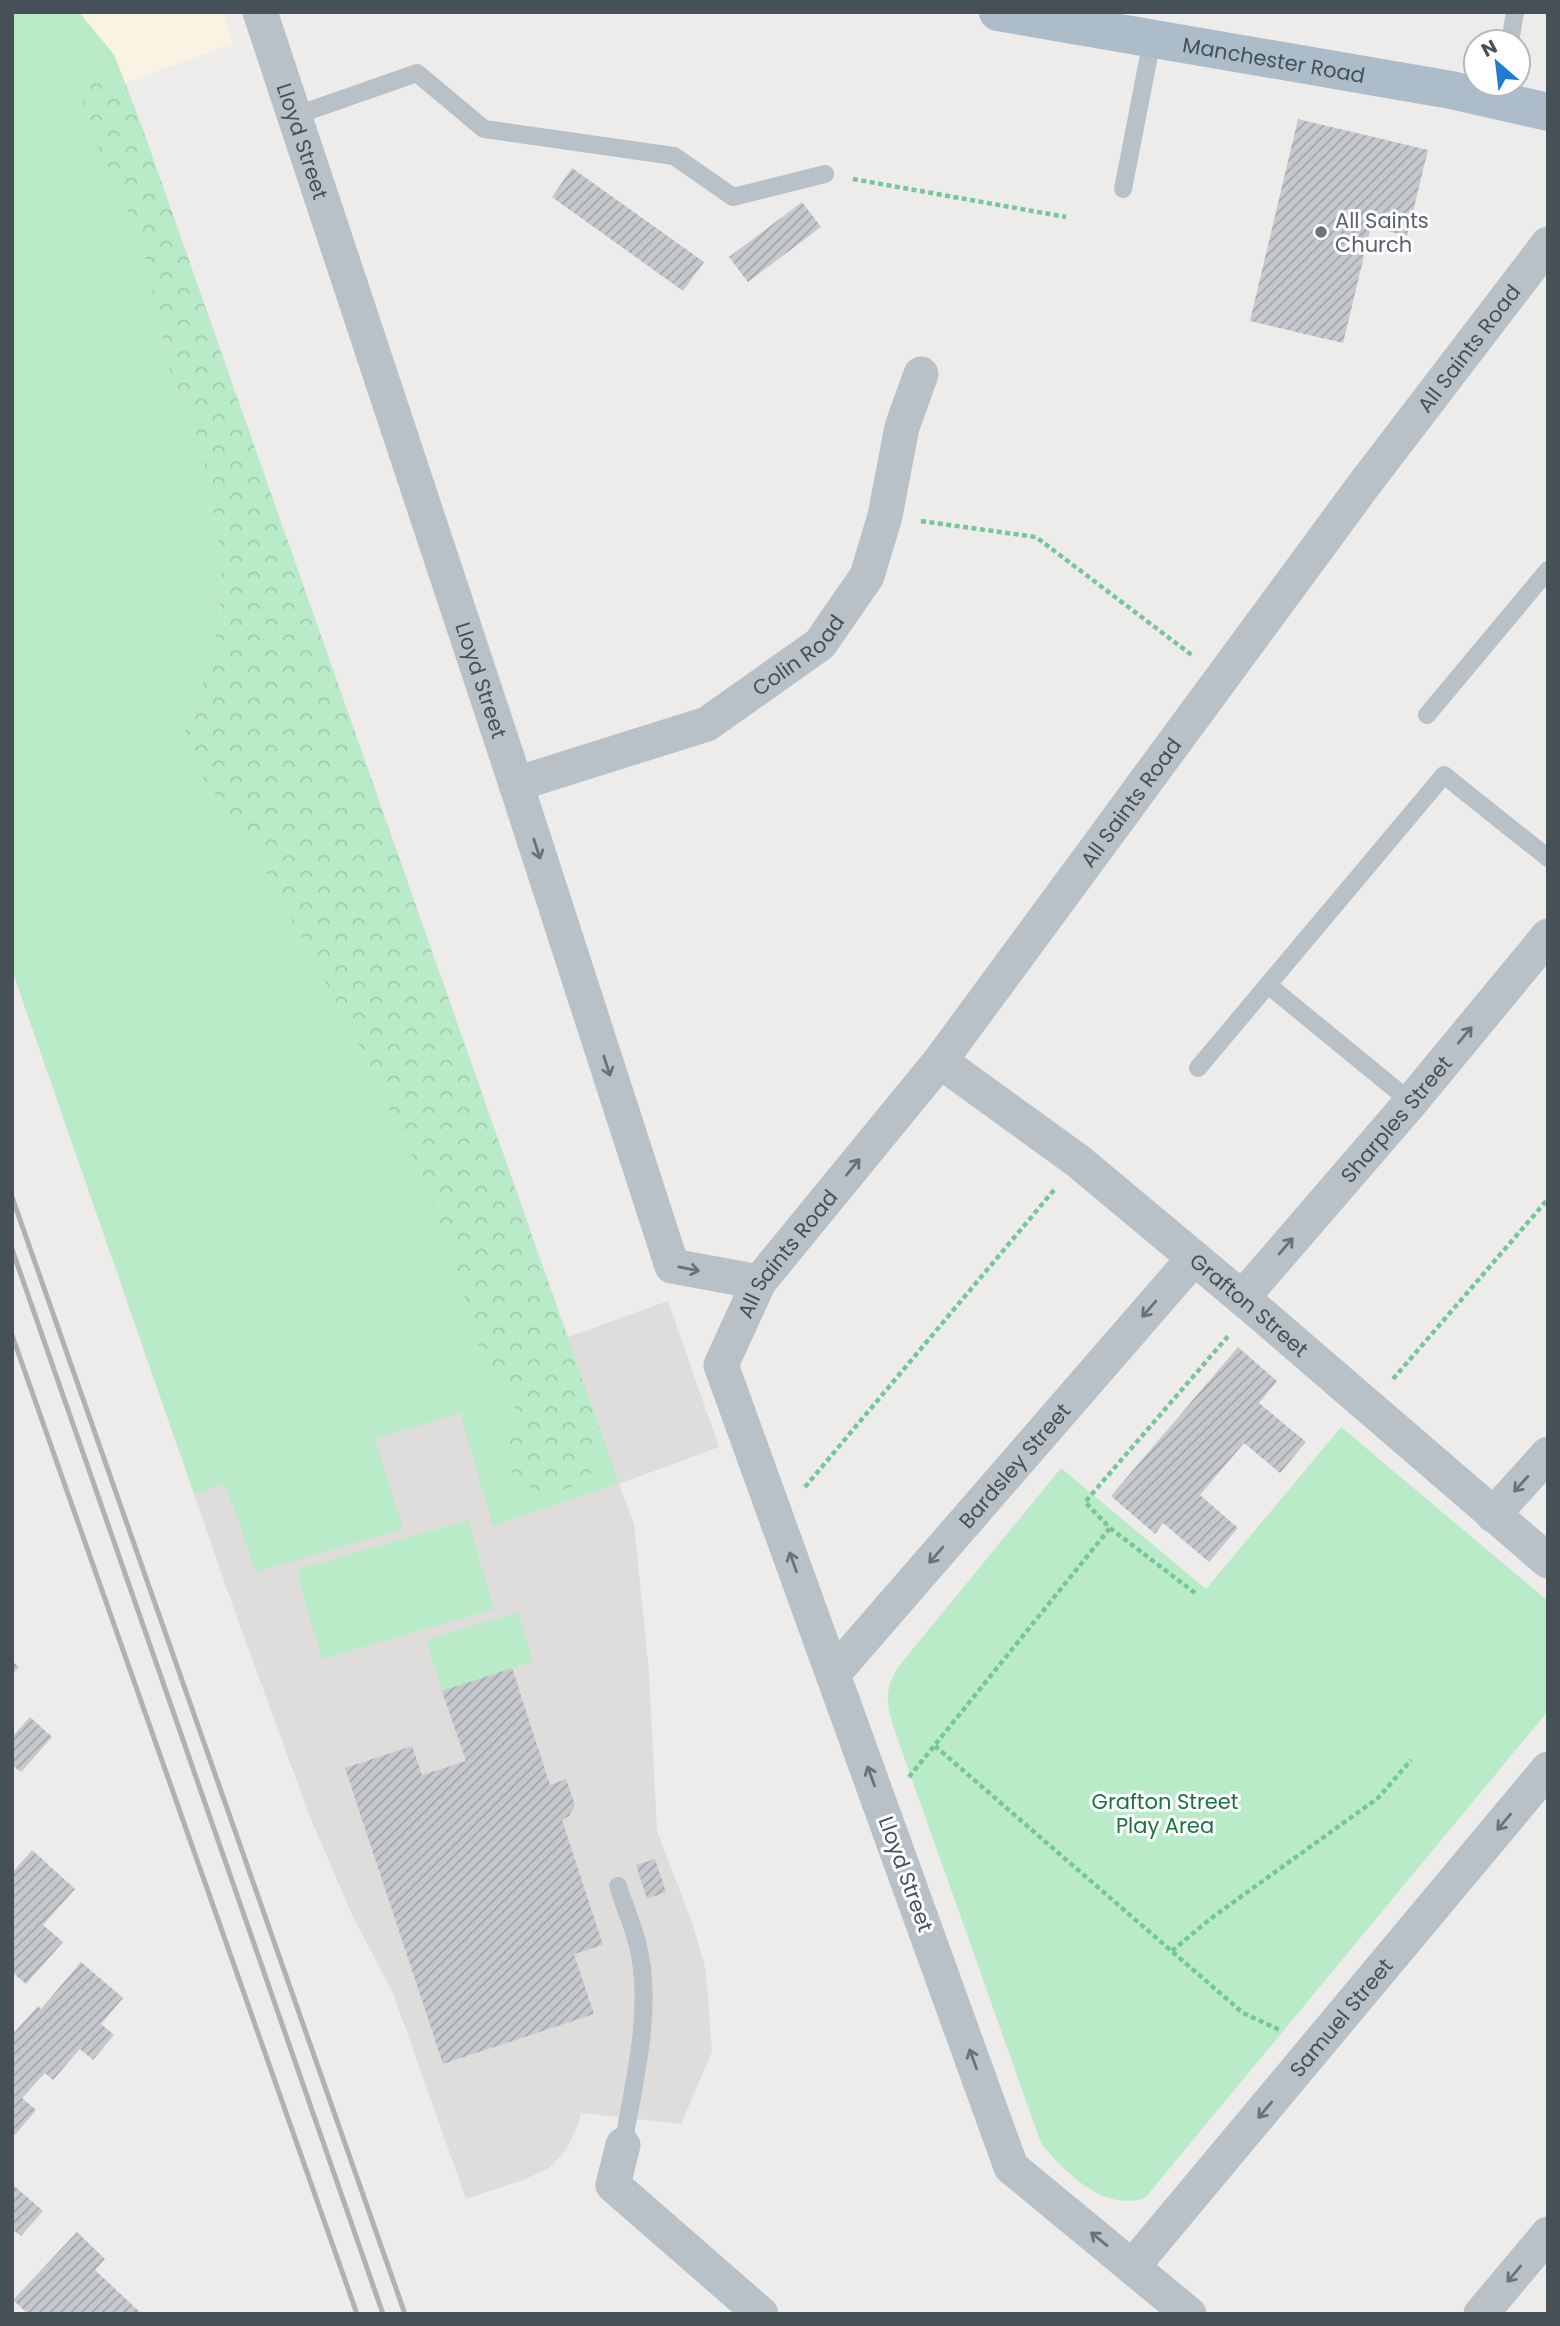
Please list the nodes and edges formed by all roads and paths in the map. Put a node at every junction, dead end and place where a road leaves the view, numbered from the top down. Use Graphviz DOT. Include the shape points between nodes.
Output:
graph roads {
  1 [pos="260,12"];
  2 [pos="998,12"];
  3 [pos="1037,16"];
  4 [pos="1152,40"];
  5 [pos="1462,90"];
  6 [pos="1515,98"];
  7 [pos="1548,112"];
  8 [pos="294,116"];
  9 [pos="825,174"];
  10 [pos="1123,189"];
  11 [pos="1066,217"];
  12 [pos="1548,244"];
  13 [pos="921,374"];
  14 [pos="885,516"];
  15 [pos="1548,570"];
  16 [pos="1221,678"];
  17 [pos="1427,715"];
  18 [pos="516,784"];
  19 [pos="1548,858"];
  20 [pos="1548,936"];
  21 [pos="1268,985"];
  22 [pos="940,1061"];
  23 [pos="1198,1068"];
  24 [pos="1410,1102"];
  25 [pos="1078,1161"];
  26 [pos="1548,1199"];
  27 [pos="1194,1258"];
  28 [pos="759,1282"];
  29 [pos="1247,1302"];
  30 [pos="721,1364"];
  31 [pos="1369,1407"];
  32 [pos="1548,1454"];
  33 [pos="1493,1515"];
  34 [pos="778,1520"];
  35 [pos="1110,1528"];
  36 [pos="1548,1561"];
  37 [pos="1195,1593"];
  38 [pos="834,1673"];
  39 [pos="935,1745"];
  40 [pos="1411,1760"];
  41 [pos="1548,1769"];
  42 [pos="877,1792"];
  43 [pos="618,1886"];
  44 [pos="1172,1951"];
  45 [pos="1311,2055"];
  46 [pos="623,2145"];
  47 [pos="1548,2234"];
  48 [pos="1133,2266"];
  49 [pos="761,2314"];
  50 [pos="1189,2314"];
  51 [pos="1481,2314"];
  1 -- 8 [label="street, Lloyd Street"];
  2 -- 3 [label="main road, Manchester Road"];
  3 -- 4 [label="main road, Manchester Road"];
  4 -- 5 [label="main road, Manchester Road"];
  4 -- 10 [label="lane"];
  6 -- 7 [label="main road, Manchester Road"];
  8 -- 9 [label="lane" via="417,73 484,129 674,156 733,197"];
  8 -- 18 [label="street, Lloyd Street"];
  9 -- 11 [label="path"];
  12 -- 16 [label="street, All Saints Road"];
  13 -- 14 [label="street, Colin Road" via="902,427"];
  14 -- 16 [label="path" via="1036,537"];
  14 -- 18 [label="street, Colin Road" via="867,576 820,644 707,724"];
  15 -- 17 [label="lane"];
  16 -- 22 [label="street, All Saints Road"];
  18 -- 28 [label="street, Lloyd Street, one-way" via="672,1266"];
  19 -- 21 [label="lane" via="1444,775"];
  24 -- 20 [label="street, Sharples Street, one-way"];
  21 -- 23 [label="lane"];
  21 -- 24 [label="lane"];
  22 -- 25 [label="street, Grafton Street"];
  28 -- 22 [label="street, All Saints Road, one-way"];
  29 -- 24 [label="street, Sharples Street, one-way"];
  25 -- 27 [label="street, Grafton Street"];
  25 -- 34 [label="path"];
  26 -- 31 [label="path"];
  27 -- 29 [label="street, Grafton Street"];
  27 -- 38 [label="street, Bardsley Street, one-way"];
  28 -- 30 [label="street, All Saints Road"];
  29 -- 31 [label="street, Grafton Street"];
  29 -- 35 [label="path" via="1085,1502"];
  30 -- 34 [label="street, Lloyd Street"];
  31 -- 33 [label="street, Grafton Street"];
  32 -- 33 [label="street, one-way"];
  33 -- 36 [label="street, Grafton Street"];
  38 -- 34 [label="street, Lloyd Street, one-way"];
  35 -- 37 [label="path"];
  35 -- 39 [label="path"];
  42 -- 38 [label="street, Lloyd Street, one-way"];
  39 -- 42 [label="path" via="911,1776"];
  39 -- 44 [label="path"];
  40 -- 44 [label="path" via="1378,1798"];
  41 -- 45 [label="street, Samuel Street, one-way"];
  48 -- 42 [label="street, Lloyd Street, one-way" via="1011,2167"];
  43 -- 46 [label="lane" via="638,1943 642,1994 641,2035"];
  44 -- 45 [label="path" via="1243,2013 1282,2032"];
  45 -- 48 [label="street, Samuel Street, one-way"];
  46 -- 49 [label="street" via="613,2185"];
  47 -- 51 [label="street, one-way"];
  48 -- 50 [label="street, Lloyd Street"];
}
